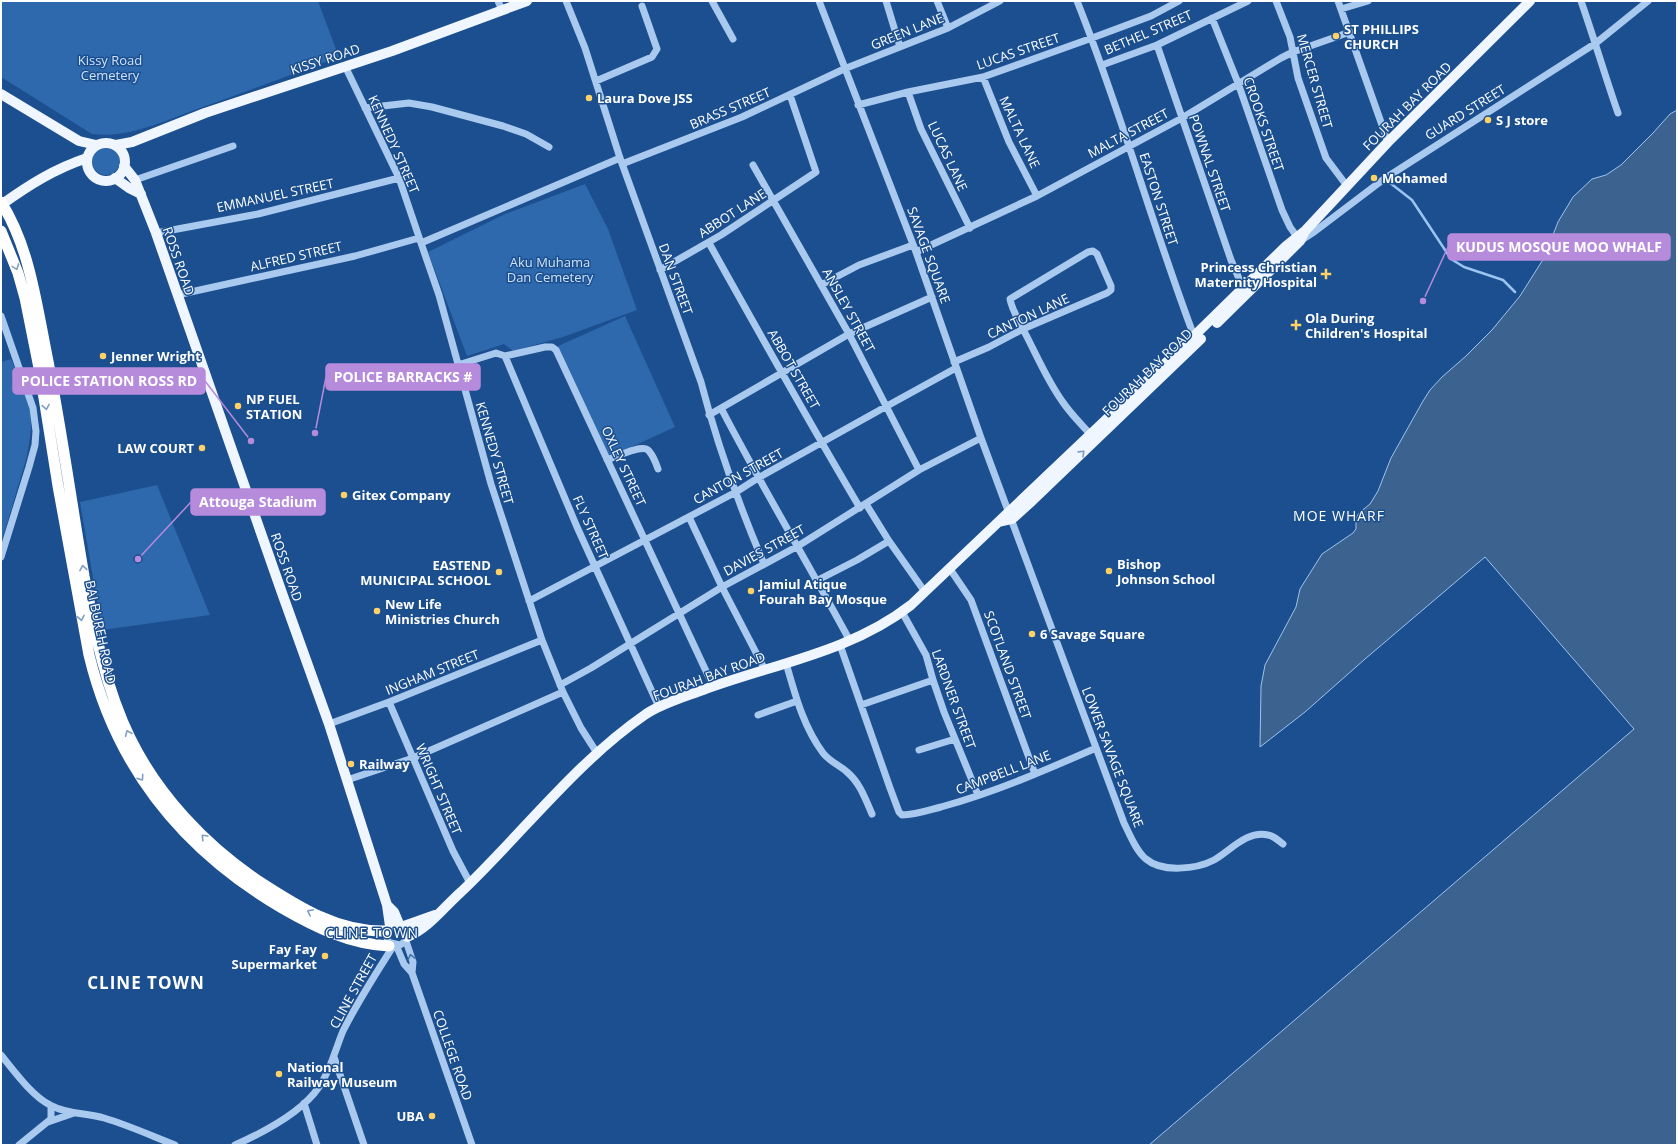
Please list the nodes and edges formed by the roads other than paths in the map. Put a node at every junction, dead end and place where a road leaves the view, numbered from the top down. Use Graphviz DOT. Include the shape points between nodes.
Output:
graph roads {
  1 [pos="527,1"];
  2 [pos="566,1"];
  3 [pos="712,1"];
  4 [pos="818,1"];
  5 [pos="886,1"];
  6 [pos="937,1"];
  7 [pos="1000,1"];
  8 [pos="1077,1"];
  9 [pos="1179,1"];
  10 [pos="1248,1"];
  11 [pos="1276,1"];
  12 [pos="1338,1"];
  13 [pos="1368,1"];
  14 [pos="1530,1"];
  15 [pos="1581,1"];
  16 [pos="1648,1"];
  17 [pos="500,6"];
  18 [pos="642,6"];
  19 [pos="1341,10"];
  20 [pos="1212,18"];
  21 [pos="948,28"];
  22 [pos="1350,32"];
  23 [pos="1092,38"];
  24 [pos="733,39"];
  25 [pos="1596,43"];
  26 [pos="1157,45"];
  27 [pos="900,47"];
  28 [pos="1294,52"];
  29 [pos="1102,65"];
  30 [pos="345,66"];
  31 [pos="844,69"];
  32 [pos="983,77"];
  33 [pos="596,81"];
  34 [pos="1238,83"];
  35 [pos="908,92"];
  36 [pos="1,94"];
  37 [pos="790,95"];
  38 [pos="858,105"];
  39 [pos="365,108"];
  40 [pos="1618,113"];
  41 [pos="1182,118"];
  42 [pos="79,141"];
  43 [pos="132,142"];
  44 [pos="1388,142"];
  45 [pos="96,145"];
  46 [pos="116,145"];
  47 [pos="233,146"];
  48 [pos="1130,146"];
  49 [pos="549,147"];
  50 [pos="124,155"];
  51 [pos="87,156"];
  52 [pos="621,161"];
  53 [pos="753,165"];
  54 [pos="124,166"];
  55 [pos="66,167"];
  56 [pos="89,171"];
  57 [pos="115,178"];
  58 [pos="399,178"];
  59 [pos="135,180"];
  60 [pos="1347,186"];
  61 [pos="141,194"];
  62 [pos="1037,196"];
  63 [pos="773,201"];
  64 [pos="1,204"];
  65 [pos="970,228"];
  66 [pos="1,231"];
  67 [pos="156,233"];
  68 [pos="1301,236"];
  69 [pos="420,240"];
  70 [pos="709,242"];
  71 [pos="914,249"];
  72 [pos="660,270"];
  73 [pos="821,285"];
  74 [pos="1243,288"];
  75 [pos="177,295"];
  76 [pos="932,297"];
  77 [pos="1,316"];
  78 [pos="1023,329"];
  79 [pos="849,334"];
  80 [pos="1194,336"];
  81 [pos="505,356"];
  82 [pos="458,365"];
  83 [pos="955,365"];
  84 [pos="781,373"];
  85 [pos="887,406"];
  86 [pos="721,408"];
  87 [pos="709,415"];
  88 [pos="1113,418"];
  89 [pos="1090,434"];
  90 [pos="981,438"];
  91 [pos="822,443"];
  92 [pos="607,460"];
  93 [pos="658,469"];
  94 [pos="919,470"];
  95 [pos="758,478"];
  96 [pos="1045,484"];
  97 [pos="736,492"];
  98 [pos="863,506"];
  99 [pos="1010,515"];
  100 [pos="689,517"];
  101 [pos="646,540"];
  102 [pos="889,541"];
  103 [pos="798,546"];
  104 [pos="1,557"];
  105 [pos="764,564"];
  106 [pos="595,566"];
  107 [pos="950,569"];
  108 [pos="818,580"];
  109 [pos="722,587"];
  110 [pos="925,592"];
  111 [pos="529,601"];
  112 [pos="902,612"];
  113 [pos="680,614"];
  114 [pos="542,640"];
  115 [pos="850,641"];
  116 [pos="630,643"];
  117 [pos="840,645"];
  118 [pos="786,662"];
  119 [pos="765,670"];
  120 [pos="933,680"];
  121 [pos="713,686"];
  122 [pos="562,688"];
  123 [pos="797,701"];
  124 [pos="389,702"];
  125 [pos="860,706"];
  126 [pos="659,707"];
  127 [pos="758,715"];
  128 [pos="329,724"];
  129 [pos="955,739"];
  130 [pos="1096,748"];
  131 [pos="919,750"];
  132 [pos="597,753"];
  133 [pos="413,758"];
  134 [pos="1035,774"];
  135 [pos="347,780"];
  136 [pos="978,795"];
  137 [pos="872,814"];
  138 [pos="1283,844"];
  139 [pos="470,883"];
  140 [pos="437,914"];
  141 [pos="395,927"];
  142 [pos="406,939"];
  143 [pos="393,945"];
  144 [pos="412,973"];
  145 [pos="1,1055"];
  146 [pos="334,1057"];
  147 [pos="304,1103"];
  148 [pos="51,1106"];
  149 [pos="75,1113"];
  150 [pos="48,1122"];
  151 [pos="19,1145"];
  152 [pos="175,1145"];
  153 [pos="235,1145"];
  154 [pos="318,1145"];
  155 [pos="364,1145"];
  156 [pos="472,1145"];
  1 -- 17 [label="main road, KISSY ROAD"];
  2 -- 33 [label="street, DAN STREET"];
  3 -- 24 [label="street"];
  4 -- 31 [label="street, SAVAGE SQUARE"];
  5 -- 27 [label="street"];
  6 -- 21 [label="street"];
  7 -- 21 [label="street, GREEN LANE"];
  8 -- 23 [label="street, EASTON STREET"];
  9 -- 23 [label="street, LUCAS STREET" via="1151,16"];
  10 -- 20 [label="street, BETHEL STREET"];
  11 -- 28 [label="street, MERCER STREET"];
  12 -- 19 [label="street"];
  13 -- 19 [label="street"];
  14 -- 44 [label="main road, FOURAH BAY ROAD"];
  15 -- 25 [label="street"];
  16 -- 25 [label="street, GUARD STREET"];
  17 -- 30 [label="main road, KISSY ROAD" via="392,51"];
  18 -- 33 [label="street" via="657,49 656,53"];
  19 -- 22 [label="street"];
  20 -- 26 [label="street, BETHEL STREET"];
  20 -- 34 [label="street, CROOKS STREET"];
  21 -- 27 [label="street, GREEN LANE"];
  22 -- 28 [label="street, MALTA STREET"];
  22 -- 44 [label="street"];
  23 -- 29 [label="street, EASTON STREET"];
  23 -- 32 [label="street, LUCAS STREET"];
  25 -- 40 [label="street"];
  25 -- 68 [label="street, GUARD STREET" via="1384,179 1314,232"];
  26 -- 29 [label="street, BETHEL STREET"];
  26 -- 41 [label="street, POWNAL STREET"];
  27 -- 31 [label="street, GREEN LANE"];
  28 -- 34 [label="street, MALTA STREET"];
  28 -- 60 [label="street, MERCER STREET" via="1300,82 1326,158"];
  29 -- 48 [label="street, EASTON STREET"];
  30 -- 39 [label="street, KENNEDY STREET"];
  30 -- 43 [label="main road, KISSY ROAD" via="205,113"];
  31 -- 37 [label="street, BRASS STREET"];
  31 -- 38 [label="street, SAVAGE SQUARE"];
  32 -- 35 [label="street, LUCAS STREET"];
  32 -- 62 [label="street, MALTA LANE" via="1009,142"];
  33 -- 52 [label="street, DAN STREET"];
  34 -- 41 [label="street, MALTA STREET"];
  34 -- 68 [label="street, CROOKS STREET" via="1282,210"];
  35 -- 38 [label="street, LUCAS STREET"];
  35 -- 65 [label="street, LUCAS LANE" via="924,135"];
  36 -- 42 [label="main road"];
  37 -- 52 [label="street, BRASS STREET" via="742,117"];
  37 -- 63 [label="street, ABBOT LANE" via="816,172"];
  38 -- 71 [label="street, SAVAGE SQUARE"];
  39 -- 49 [label="street" via="409,103 432,107 503,126 526,134"];
  39 -- 58 [label="street, KENNEDY STREET"];
  41 -- 48 [label="street, MALTA STREET"];
  41 -- 74 [label="street, POWNAL STREET"];
  42 -- 45 [label="main road"];
  42 -- 51 [label="main road"];
  43 -- 46 [label="main road, KISSY ROAD"];
  43 -- 50 [label="main road"];
  44 -- 60 [label="main road, FOURAH BAY ROAD"];
  45 -- 46 [label="main road" via="106,142"];
  45 -- 51 [label="main road"];
  46 -- 50 [label="main road"];
  47 -- 59 [label="street"];
  48 -- 62 [label="street, MALTA STREET"];
  48 -- 80 [label="street, EASTON STREET" via="1170,272"];
  50 -- 54 [label="main road"];
  51 -- 55 [label="main road"];
  51 -- 56 [label="main road"];
  52 -- 69 [label="street, BRASS STREET"];
  52 -- 72 [label="street, DAN STREET"];
  53 -- 63 [label="street, ANSLEY STREET"];
  54 -- 57 [label="main road"];
  54 -- 59 [label="main road, ROSS ROAD"];
  55 -- 56 [label="main road"];
  55 -- 64 [label="main road" via="49,173"];
  56 -- 57 [label="main road" via="98,179 107,181"];
  57 -- 61 [label="main road"];
  58 -- 67 [label="street, EMMANUEL STREET" via="258,214"];
  58 -- 69 [label="street, KENNEDY STREET"];
  59 -- 61 [label="main road, ROSS ROAD"];
  60 -- 68 [label="main road, FOURAH BAY ROAD"];
  61 -- 67 [label="main road, ROSS ROAD"];
  62 -- 65 [label="street, MALTA STREET"];
  63 -- 70 [label="street, ABBOT LANE"];
  63 -- 73 [label="street, ANSLEY STREET"];
  141 -- 64 [label="highway, one-way" via="364,930 343,926 278,894 207,840 181,813 146,767 131,739 100,657 34,290 21,244"];
  65 -- 71 [label="street, MALTA STREET"];
  66 -- 143 [label="highway, BAI BUREH ROAD, one-way" via="26,298 89,655 99,692 121,743 138,773 173,819 199,847 234,877 297,917 328,932 359,943"];
  67 -- 75 [label="main road, ROSS ROAD"];
  68 -- 74 [label="main road, FOURAH BAY ROAD"];
  68 -- 88 [label="main road, FOURAH BAY ROAD" via="1234,308"];
  69 -- 75 [label="street, ALFRED STREET"];
  69 -- 82 [label="street, KENNEDY STREET" via="439,295"];
  70 -- 72 [label="street, ABBOT LANE"];
  70 -- 84 [label="street, ABBOT STREET"];
  71 -- 73 [label="street, MALTA STREET" via="859,265"];
  71 -- 76 [label="street, SAVAGE SQUARE"];
  72 -- 87 [label="street, DAN STREET" via="701,382"];
  73 -- 79 [label="street, ANSLEY STREET"];
  74 -- 80 [label="main road, FOURAH BAY ROAD"];
  75 -- 128 [label="main road, ROSS ROAD"];
  76 -- 79 [label="street"];
  76 -- 83 [label="street, SAVAGE SQUARE"];
  77 -- 104 [label="street" via="33,408 36,431 29,467"];
  78 -- 78 [label="street, CANTON LANE" via="1111,290 1097,254 1088,252 1010,299"];
  78 -- 83 [label="street, CANTON LANE"];
  78 -- 89 [label="street" via="1054,388"];
  79 -- 84 [label="street"];
  79 -- 85 [label="street, ANSLEY STREET"];
  80 -- 88 [label="main road, FOURAH BAY ROAD"];
  81 -- 82 [label="street, OXLEY STREET" via="496,353"];
  81 -- 92 [label="street, OXLEY STREET" via="544,347 556,350"];
  81 -- 106 [label="street, FLY STREET"];
  82 -- 111 [label="street, KENNEDY STREET" via="491,484"];
  83 -- 85 [label="street, CANTON STREET"];
  83 -- 90 [label="street, SAVAGE SQUARE"];
  84 -- 86 [label="street"];
  84 -- 91 [label="street, ABBOT STREET"];
  85 -- 91 [label="street, CANTON STREET"];
  85 -- 94 [label="street, ANSLEY STREET"];
  86 -- 87 [label="street"];
  86 -- 95 [label="street"];
  87 -- 97 [label="street, DAN STREET"];
  88 -- 89 [label="main road, FOURAH BAY ROAD"];
  96 -- 88 [label="main road, FOURAH BAY ROAD, one-way"];
  89 -- 96 [label="main road, FOURAH BAY ROAD"];
  90 -- 94 [label="street, DAVIES STREET"];
  90 -- 99 [label="street, SAVAGE SQUARE"];
  91 -- 95 [label="street, CANTON STREET"];
  91 -- 98 [label="street, ABBOT STREET"];
  92 -- 93 [label="street" via="645,448 649,450"];
  92 -- 101 [label="street, OXLEY STREET"];
  94 -- 98 [label="street, DAVIES STREET"];
  95 -- 97 [label="street, CANTON STREET"];
  95 -- 103 [label="street"];
  96 -- 99 [label="main road, FOURAH BAY ROAD"];
  97 -- 100 [label="street, CANTON STREET"];
  97 -- 105 [label="street, DAN STREET"];
  98 -- 102 [label="street, ABBOT STREET"];
  98 -- 103 [label="street, DAVIES STREET"];
  99 -- 107 [label="main road, FOURAH BAY ROAD" via="999,522"];
  99 -- 130 [label="street, LOWER SAVAGE SQUARE"];
  100 -- 101 [label="street, CANTON STREET"];
  100 -- 109 [label="street"];
  101 -- 106 [label="street, CANTON STREET"];
  101 -- 113 [label="street, OXLEY STREET"];
  102 -- 108 [label="street"];
  102 -- 110 [label="street, ABBOT STREET"];
  103 -- 105 [label="street, DAVIES STREET"];
  103 -- 108 [label="street"];
  105 -- 109 [label="street, DAVIES STREET"];
  106 -- 111 [label="street, CANTON STREET"];
  106 -- 116 [label="street, FLY STREET"];
  107 -- 110 [label="main road, FOURAH BAY ROAD"];
  107 -- 134 [label="street, SCOTLAND STREET" via="971,600"];
  108 -- 115 [label="street"];
  109 -- 113 [label="street, DAVIES STREET"];
  109 -- 119 [label="street"];
  110 -- 112 [label="main road, FOURAH BAY ROAD"];
  111 -- 114 [label="street, KENNEDY STREET"];
  112 -- 115 [label="main road, FOURAH BAY ROAD"];
  112 -- 120 [label="street, LARDNER STREET" via="926,655"];
  113 -- 116 [label="street, DAVIES STREET"];
  113 -- 121 [label="street, OXLEY STREET"];
  114 -- 122 [label="street, KENNEDY STREET"];
  114 -- 124 [label="street, INGHAM STREET"];
  115 -- 117 [label="main road, FOURAH BAY ROAD"];
  116 -- 122 [label="street, DAVIES STREET"];
  116 -- 126 [label="street, FLY STREET"];
  117 -- 118 [label="main road, FOURAH BAY ROAD"];
  117 -- 125 [label="street"];
  118 -- 119 [label="main road, FOURAH BAY ROAD"];
  118 -- 123 [label="street"];
  119 -- 121 [label="main road, FOURAH BAY ROAD"];
  120 -- 125 [label="street"];
  120 -- 129 [label="street, LARDNER STREET"];
  121 -- 126 [label="main road, FOURAH BAY ROAD"];
  122 -- 132 [label="street, KENNEDY STREET" via="581,728"];
  122 -- 133 [label="street, DAVIES STREET"];
  123 -- 127 [label="street"];
  123 -- 137 [label="street" via="813,737 824,754 856,781"];
  124 -- 128 [label="street, INGHAM STREET"];
  124 -- 133 [label="street, WRIGHT STREET"];
  125 -- 136 [label="street, CAMPBELL LANE" via="902,815 916,814"];
  126 -- 132 [label="main road, FOURAH BAY ROAD" via="631,725"];
  128 -- 135 [label="main road, ROSS ROAD"];
  129 -- 131 [label="street"];
  129 -- 136 [label="street, LARDNER STREET"];
  130 -- 134 [label="street, CAMPBELL LANE"];
  130 -- 138 [label="street, LOWER SAVAGE SQUARE" via="1124,823 1146,859 1174,868 1194,867 1213,861 1252,836 1267,834"];
  132 -- 139 [label="main road, FOURAH BAY ROAD"];
  133 -- 135 [label="street, DAVIES STREET"];
  133 -- 139 [label="street, WRIGHT STREET" via="453,851"];
  134 -- 136 [label="street, CAMPBELL LANE"];
  135 -- 141 [label="main road, ROSS ROAD"];
  139 -- 140 [label="main road, FOURAH BAY ROAD"];
  140 -- 141 [label="main road"];
  140 -- 142 [label="main road, FOURAH BAY ROAD" via="427,926"];
  141 -- 142 [label="street" via="407,930"];
  141 -- 143 [label="street" via="386,933"];
  142 -- 143 [label="street" via="400,945"];
  144 -- 142 [label="street, COLLEGE ROAD, one-way" via="413,962"];
  143 -- 144 [label="street, COLLEGE ROAD"];
  143 -- 146 [label="street, CLINE STREET" via="355,1009 340,1038"];
  144 -- 156 [label="street, COLLEGE ROAD"];
  145 -- 148 [label="street" via="27,1085"];
  146 -- 147 [label="street, CLINE STREET" via="319,1088"];
  146 -- 155 [label="street"];
  147 -- 153 [label="street, CLINE STREET" via="279,1122"];
  147 -- 154 [label="street"];
  148 -- 149 [label="street"];
  148 -- 150 [label="street" via="52,1116"];
  149 -- 150 [label="street"];
  149 -- 152 [label="street" via="103,1118"];
  150 -- 151 [label="street"];
}
